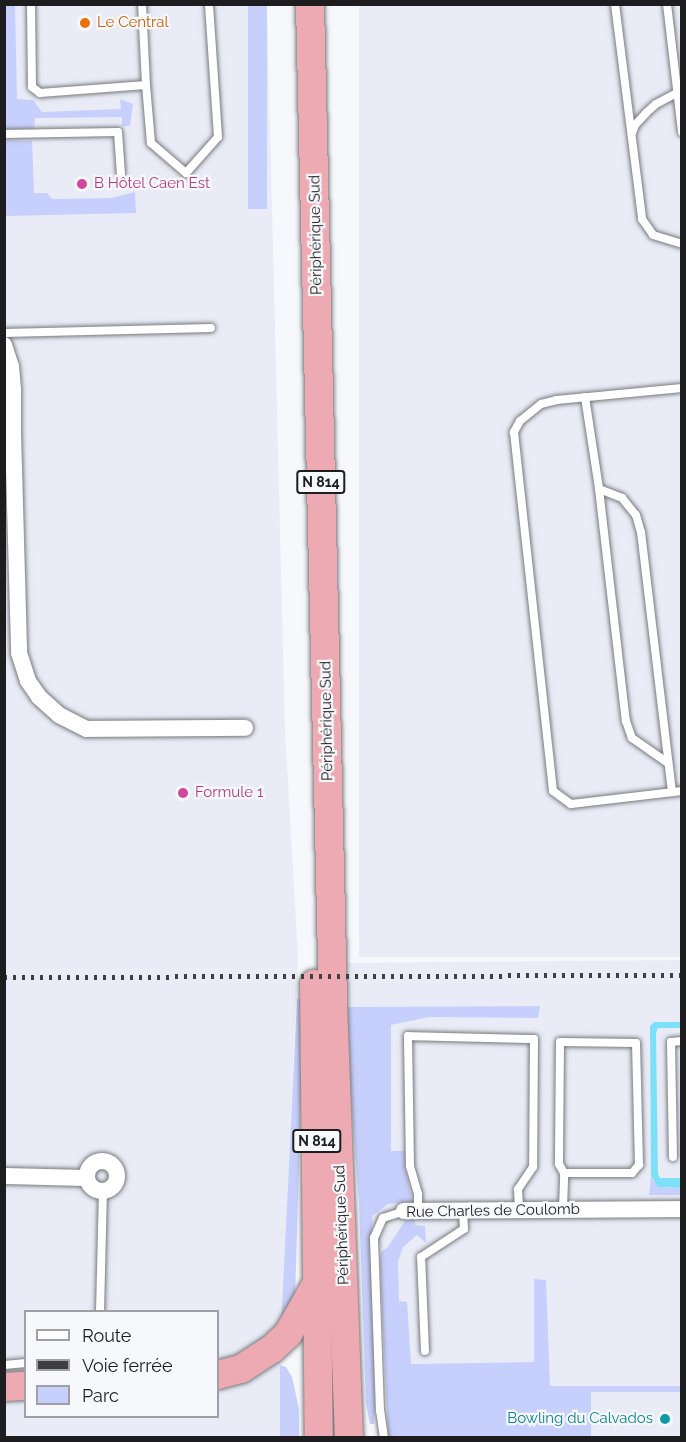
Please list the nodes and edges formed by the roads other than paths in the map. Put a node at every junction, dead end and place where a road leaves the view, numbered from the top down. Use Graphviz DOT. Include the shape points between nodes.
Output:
graph roads {
  1 [pos="31,4"];
  2 [pos="142,4"];
  3 [pos="209,4"];
  4 [pos="292,4"];
  5 [pos="310,4"];
  6 [pos="615,4"];
  7 [pos="667,4"];
  8 [pos="146,85"];
  9 [pos="677,93"];
  10 [pos="681,132"];
  11 [pos="4,134"];
  12 [pos="632,136"];
  13 [pos="121,175"];
  14 [pos="681,244"];
  15 [pos="211,328"];
  16 [pos="4,333"];
  17 [pos="4,345"];
  18 [pos="681,388"];
  19 [pos="585,397"];
  20 [pos="8,406"];
  21 [pos="13,433"];
  22 [pos="4,448"];
  23 [pos="599,489"];
  24 [pos="4,538"];
  25 [pos="17,576"];
  26 [pos="245,728"];
  27 [pos="668,763"];
  28 [pos="681,791"];
  29 [pos="672,792"];
  30 [pos="681,1041"];
  31 [pos="677,1090"];
  32 [pos="673,1157"];
  33 [pos="564,1173"];
  34 [pos="4,1176"];
  35 [pos="87,1178"];
  36 [pos="103,1191"];
  37 [pos="563,1209"];
  38 [pos="681,1209"];
  39 [pos="411,1210"];
  40 [pos="463,1210"];
  41 [pos="519,1210"];
  42 [pos="318,1282"];
  43 [pos="100,1310"];
  44 [pos="425,1351"];
  45 [pos="24,1364"];
  46 [pos="4,1365"];
  47 [pos="219,1375"];
  48 [pos="24,1386"];
  49 [pos="4,1387"];
  50 [pos="348,1399"];
  51 [pos="319,1437"];
  52 [pos="349,1437"];
  53 [pos="359,1437"];
  54 [pos="384,1437"];
  1 -- 8 [label="lane" via="32,87 40,93"];
  2 -- 8 [label="lane"];
  3 -- 8 [label="lane" via="218,137 186,173 151,143"];
  4 -- 42 [label="highway, Périphérique Sud / N 814"];
  5 -- 50 [label="highway, Périphérique Sud / N 814" via="333,1003"];
  6 -- 12 [label="lane"];
  7 -- 9 [label="lane"];
  9 -- 10 [label="lane"];
  9 -- 12 [label="lane" via="646,113 635,125"];
  11 -- 13 [label="lane" via="118,132"];
  12 -- 14 [label="lane" via="642,219 653,235"];
  15 -- 16 [label="lane"];
  17 -- 20 [label="street" via="12,374"];
  18 -- 19 [label="lane"];
  19 -- 23 [label="lane"];
  19 -- 29 [label="lane" via="541,404 520,421 514,432 553,791 571,804"];
  20 -- 21 [label="street"];
  21 -- 22 [label="street"];
  21 -- 25 [label="street"];
  23 -- 27 [label="lane" via="626,721 632,738"];
  23 -- 27 [label="lane" via="622,498 636,515 641,532"];
  24 -- 25 [label="street"];
  25 -- 26 [label="street" via="22,662 28,681 59,715 87,729"];
  27 -- 29 [label="lane"];
  28 -- 29 [label="lane"];
  30 -- 31 [label="lane" via="671,1042"];
  31 -- 32 [label="lane"];
  33 -- 33 [label="lane" via="632,1173 639,1164 636,1043 560,1042 559,1164"];
  33 -- 37 [label="lane"];
  34 -- 35 [label="street"];
  35 -- 36 [label="street" via="92,1187"];
  35 -- 36 [label="street" via="94,1163 111,1164 117,1180"];
  36 -- 43 [label="lane"];
  37 -- 38 [label="street, Rue Charles de Coulomb"];
  37 -- 41 [label="street, Rue Charles de Coulomb"];
  39 -- 40 [label="street, Rue Charles de Coulomb"];
  39 -- 41 [label="lane" via="418,1194 410,1166 408,1036 534,1039 533,1167 518,1190"];
  39 -- 54 [label="lane, Rue Charles de Coulomb" via="383,1218 374,1238"];
  40 -- 41 [label="street, Rue Charles de Coulomb"];
  40 -- 44 [label="lane" via="464,1229 421,1257"];
  42 -- 47 [label="highway" via="288,1334 273,1349 241,1370"];
  42 -- 51 [label="highway, Périphérique Sud / N 814"];
  45 -- 46 [label="lane"];
  48 -- 49 [label="highway"];
  50 -- 52 [label="highway, Périphérique Sud / N 814"];
  50 -- 53 [label="highway, N 814"];
}
